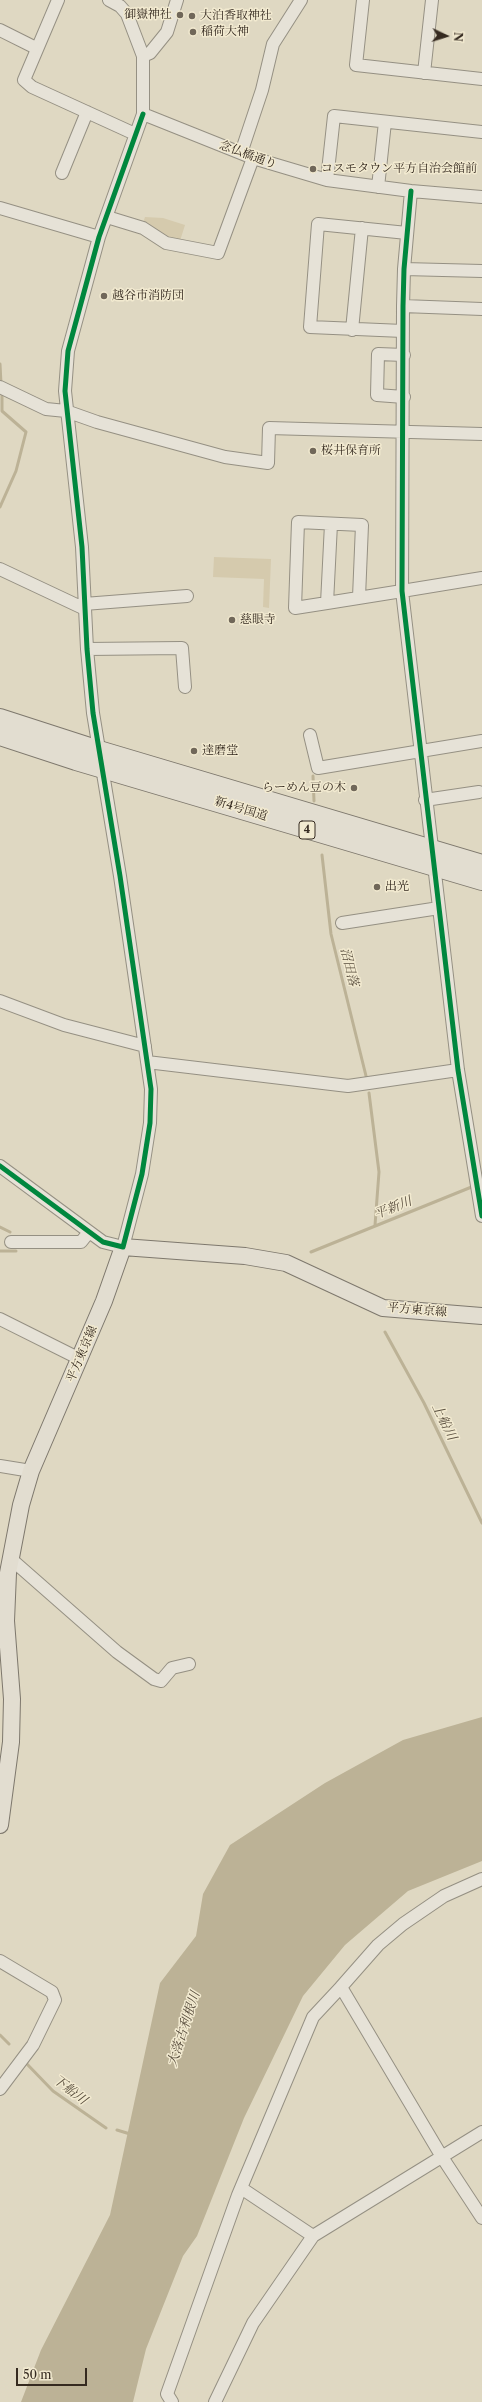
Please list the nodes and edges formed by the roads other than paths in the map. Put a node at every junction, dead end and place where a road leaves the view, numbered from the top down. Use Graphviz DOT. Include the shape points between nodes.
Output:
graph roads {
  1 [pos="58,0"];
  2 [pos="109,0"];
  3 [pos="177,0"];
  4 [pos="301,0"];
  5 [pos="363,0"];
  6 [pos="432,0"];
  7 [pos="0,30"];
  8 [pos="36,48"];
  9 [pos="143,56"];
  10 [pos="424,73"];
  11 [pos="482,79"];
  12 [pos="87,112"];
  13 [pos="143,114"];
  14 [pos="385,122"];
  15 [pos="482,132"];
  16 [pos="135,134"];
  17 [pos="241,154"];
  18 [pos="253,158"];
  19 [pos="62,173"];
  20 [pos="327,180"];
  21 [pos="378,187"];
  22 [pos="411,191"];
  23 [pos="482,197"];
  24 [pos="0,208"];
  25 [pos="106,217"];
  26 [pos="362,228"];
  27 [pos="407,233"];
  28 [pos="99,237"];
  29 [pos="404,269"];
  30 [pos="482,271"];
  31 [pos="403,306"];
  32 [pos="482,309"];
  33 [pos="352,330"];
  34 [pos="403,331"];
  35 [pos="404,355"];
  36 [pos="4,389"];
  37 [pos="404,397"];
  38 [pos="66,411"];
  39 [pos="404,432"];
  40 [pos="482,434"];
  41 [pos="330,524"];
  42 [pos="0,569"];
  43 [pos="482,578"];
  44 [pos="402,591"];
  45 [pos="186,596"];
  46 [pos="359,598"];
  47 [pos="327,603"];
  48 [pos="85,607"];
  49 [pos="87,649"];
  50 [pos="185,687"];
  51 [pos="0,718"];
  52 [pos="310,735"];
  53 [pos="0,736"];
  54 [pos="482,741"];
  55 [pos="99,750"];
  56 [pos="420,752"];
  57 [pos="102,769"];
  58 [pos="479,792"];
  59 [pos="425,800"];
  60 [pos="431,849"];
  61 [pos="482,864"];
  62 [pos="434,867"];
  63 [pos="482,881"];
  64 [pos="439,908"];
  65 [pos="342,923"];
  66 [pos="0,1000"];
  67 [pos="145,1046"];
  68 [pos="147,1062"];
  69 [pos="458,1070"];
  70 [pos="0,1166"];
  71 [pos="482,1216"];
  72 [pos="89,1232"];
  73 [pos="11,1242"];
  74 [pos="123,1247"];
  75 [pos="482,1316"];
  76 [pos="0,1319"];
  77 [pos="80,1359"];
  78 [pos="0,1466"];
  79 [pos="31,1471"];
  80 [pos="6,1567"];
  81 [pos="3,1625"];
  82 [pos="189,1664"];
  83 [pos="0,1825"];
  84 [pos="482,1879"];
  85 [pos="0,1962"];
  86 [pos="341,1987"];
  87 [pos="0,2089"];
  88 [pos="482,2132"];
  89 [pos="442,2157"];
  90 [pos="241,2188"];
  91 [pos="482,2218"];
  92 [pos="313,2236"];
  93 [pos="172,2402"];
  94 [pos="215,2402"];
  1 -- 8 [label="street"];
  2 -- 9 [label="street" via="120,6 127,14"];
  3 -- 9 [label="street" via="167,32 150,53"];
  4 -- 17 [label="street" via="273,44 262,90"];
  5 -- 10 [label="street" via="356,65"];
  6 -- 10 [label="street"];
  7 -- 8 [label="street"];
  8 -- 12 [label="street" via="24,80"];
  9 -- 13 [label="street"];
  10 -- 11 [label="street"];
  12 -- 16 [label="street"];
  12 -- 19 [label="street"];
  13 -- 16 [label="street"];
  13 -- 17 [label="street, 念仏橋通り"];
  14 -- 15 [label="street"];
  14 -- 20 [label="street" via="334,116"];
  14 -- 21 [label="street"];
  16 -- 25 [label="street"];
  17 -- 18 [label="street, 念仏橋通り"];
  18 -- 20 [label="street, 念仏橋通り"];
  18 -- 25 [label="street" via="218,253 166,243 143,228"];
  20 -- 21 [label="street, 念仏橋通り"];
  21 -- 22 [label="street, 念仏橋通り"];
  22 -- 23 [label="street, 念仏橋通り"];
  22 -- 27 [label="street"];
  24 -- 28 [label="street"];
  25 -- 28 [label="street"];
  26 -- 27 [label="street"];
  26 -- 33 [label="street"];
  26 -- 33 [label="street" via="318,224 310,327"];
  27 -- 29 [label="street"];
  28 -- 38 [label="street" via="68,351"];
  29 -- 30 [label="street"];
  29 -- 31 [label="street"];
  31 -- 32 [label="street"];
  31 -- 34 [label="street"];
  33 -- 34 [label="street"];
  34 -- 35 [label="street"];
  35 -- 37 [label="street"];
  35 -- 37 [label="street" via="378,354 377,395"];
  36 -- 38 [label="street" via="46,409"];
  37 -- 39 [label="street"];
  38 -- 39 [label="street" via="188,448 225,457 268,463 269,428"];
  38 -- 48 [label="street" via="82,547"];
  39 -- 40 [label="street"];
  39 -- 44 [label="street"];
  41 -- 46 [label="street" via="362,525"];
  41 -- 47 [label="street"];
  41 -- 47 [label="street" via="298,522 295,608"];
  42 -- 48 [label="street"];
  43 -- 44 [label="street"];
  44 -- 46 [label="street"];
  44 -- 56 [label="street"];
  45 -- 48 [label="street"];
  46 -- 47 [label="street"];
  48 -- 49 [label="street"];
  49 -- 50 [label="street" via="182,648"];
  49 -- 55 [label="street"];
  51 -- 55 [label="highway, 新4号国道 / 4"];
  52 -- 56 [label="street" via="318,768"];
  53 -- 57 [label="highway, 新4号国道 / 4"];
  54 -- 56 [label="street"];
  55 -- 57 [label="street"];
  55 -- 60 [label="highway, 新4号国道 / 4"];
  56 -- 59 [label="street"];
  57 -- 62 [label="highway, 新4号国道 / 4"];
  57 -- 67 [label="street"];
  58 -- 59 [label="street"];
  59 -- 60 [label="street"];
  60 -- 61 [label="highway, 新4号国道 / 4"];
  60 -- 62 [label="street"];
  62 -- 63 [label="highway, 新4号国道 / 4"];
  62 -- 64 [label="street"];
  64 -- 65 [label="street"];
  64 -- 69 [label="street"];
  66 -- 67 [label="street" via="64,1025"];
  67 -- 68 [label="street"];
  68 -- 69 [label="street" via="348,1086"];
  68 -- 74 [label="street" via="151,1089 150,1123 142,1174"];
  69 -- 71 [label="street"];
  70 -- 72 [label="street"];
  72 -- 73 [label="street" via="82,1242"];
  72 -- 74 [label="street" via="104,1242"];
  74 -- 75 [label="main road, 平方東京線" via="245,1256 286,1263 383,1308"];
  74 -- 77 [label="main road, 平方東京線"];
  76 -- 77 [label="street"];
  77 -- 79 [label="main road, 平方東京線"];
  78 -- 79 [label="street"];
  79 -- 80 [label="main road, 平方東京線"];
  80 -- 81 [label="main road, 平方東京線"];
  80 -- 82 [label="street" via="154,1679 161,1680 172,1668"];
  81 -- 83 [label="main road, 平方東京線" via="12,1699 11,1742"];
  84 -- 86 [label="street" via="444,1896 403,1924 378,1945"];
  85 -- 87 [label="street" via="52,1992 55,2000 33,2045"];
  86 -- 89 [label="street"];
  86 -- 90 [label="street" via="313,2017"];
  88 -- 89 [label="street"];
  89 -- 91 [label="street"];
  89 -- 92 [label="street"];
  90 -- 92 [label="street"];
  90 -- 93 [label="street" via="167,2394"];
  92 -- 94 [label="street" via="253,2323"];
}
